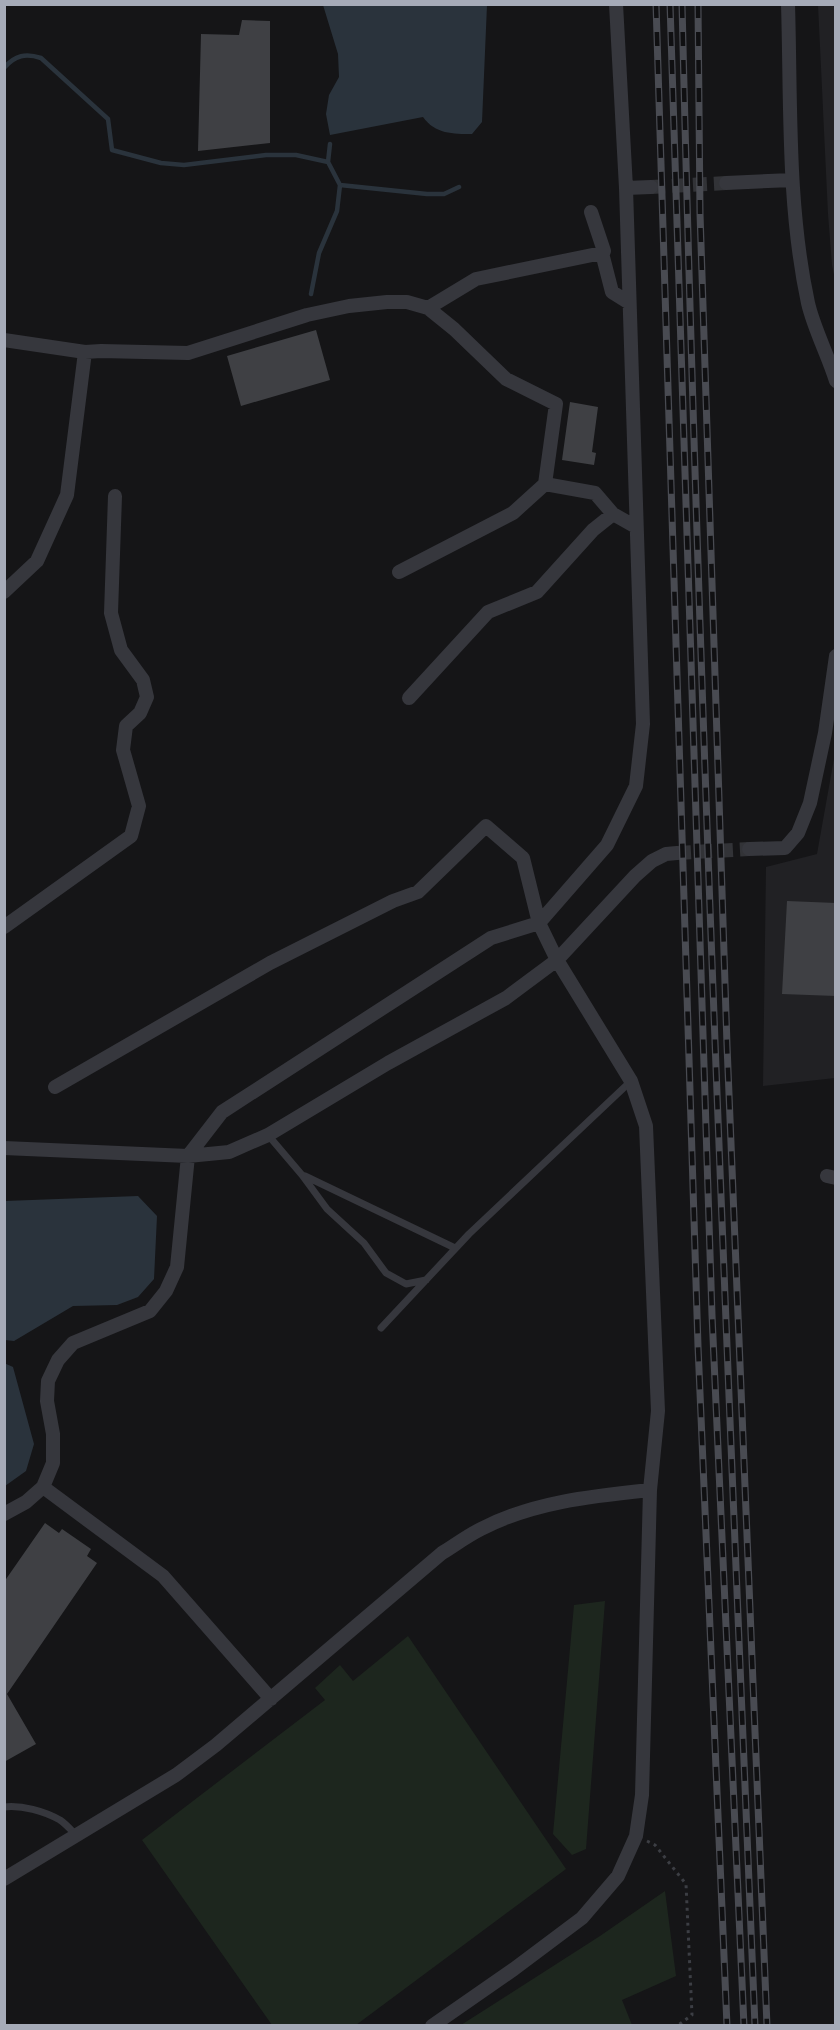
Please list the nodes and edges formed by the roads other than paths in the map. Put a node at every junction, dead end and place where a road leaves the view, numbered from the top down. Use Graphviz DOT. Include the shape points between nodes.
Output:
graph roads {
  1 [pos="616,4"];
  2 [pos="788,4"];
  3 [pos="792,180"];
  4 [pos="726,183"];
  5 [pos="651,187"];
  6 [pos="626,188"];
  7 [pos="591,212"];
  8 [pos="603,251"];
  9 [pos="628,302"];
  10 [pos="428,308"];
  11 [pos="4,340"];
  12 [pos="85,352"];
  13 [pos="835,377"];
  14 [pos="545,484"];
  15 [pos="115,496"];
  16 [pos="613,514"];
  17 [pos="636,527"];
  18 [pos="399,572"];
  19 [pos="4,592"];
  20 [pos="836,656"];
  21 [pos="409,698"];
  22 [pos="749,849"];
  23 [pos="677,854"];
  24 [pos="539,922"];
  25 [pos="4,927"];
  26 [pos="557,960"];
  27 [pos="631,1081"];
  28 [pos="55,1087"];
  29 [pos="268,1136"];
  30 [pos="4,1148"];
  31 [pos="188,1156"];
  32 [pos="302,1175"];
  33 [pos="455,1248"];
  34 [pos="426,1280"];
  35 [pos="381,1328"];
  36 [pos="43,1487"];
  37 [pos="650,1490"];
  38 [pos="4,1514"];
  39 [pos="271,1699"];
  40 [pos="4,1807"];
  41 [pos="77,1836"];
  42 [pos="4,1879"];
  43 [pos="432,2025"];
  1 -- 6 [label="street"];
  2 -- 3 [label="street"];
  3 -- 4 [label="street"];
  3 -- 13 [label="street" via="808,306"];
  5 -- 6 [label="street"];
  6 -- 9 [label="street"];
  7 -- 8 [label="street"];
  9 -- 10 [label="street" via="612,292 602,253 476,279"];
  9 -- 17 [label="street"];
  10 -- 12 [label="street" via="408,302 349,306 307,315 188,353"];
  10 -- 14 [label="street" via="506,379 556,404"];
  11 -- 12 [label="street"];
  12 -- 19 [label="street" via="67,495 37,561"];
  14 -- 16 [label="street" via="595,493"];
  14 -- 18 [label="street" via="513,513"];
  15 -- 25 [label="street" via="111,613 121,650 143,680 147,697 140,713 126,726 123,750 139,806 131,836"];
  16 -- 17 [label="street"];
  16 -- 21 [label="street" via="593,530 537,592 488,612"];
  17 -- 24 [label="street" via="643,724 636,786 606,845"];
  20 -- 22 [label="street" via="810,803 798,833 785,848"];
  23 -- 26 [label="street" via="652,861 635,876"];
  24 -- 26 [label="street"];
  24 -- 28 [label="street" via="522,858 486,826 418,892 270,963"];
  24 -- 31 [label="street" via="491,938 222,1112"];
  26 -- 27 [label="street"];
  26 -- 29 [label="street" via="506,998"];
  27 -- 33 [label="lane"];
  27 -- 37 [label="street" via="646,1126 653,1261 658,1411"];
  29 -- 31 [label="street" via="229,1152"];
  29 -- 32 [label="lane"];
  30 -- 31 [label="street"];
  31 -- 36 [label="street" via="177,1267 166,1291 150,1311 73,1343 58,1359 48,1381 52,1463"];
  32 -- 33 [label="lane"];
  32 -- 34 [label="lane" via="327,1209 364,1243 386,1274 406,1284"];
  33 -- 34 [label="lane"];
  34 -- 35 [label="lane"];
  36 -- 38 [label="street"];
  36 -- 39 [label="street" via="163,1576"];
  37 -- 39 [label="street" via="574,1500 519,1513 480,1529 442,1554"];
  37 -- 43 [label="street" via="642,1795 636,1836 618,1876 582,1918"];
  39 -- 41 [label="street" via="176,1775"];
  40 -- 41 [label="lane" via="38,1811 60,1820"];
  41 -- 42 [label="street"];
}
